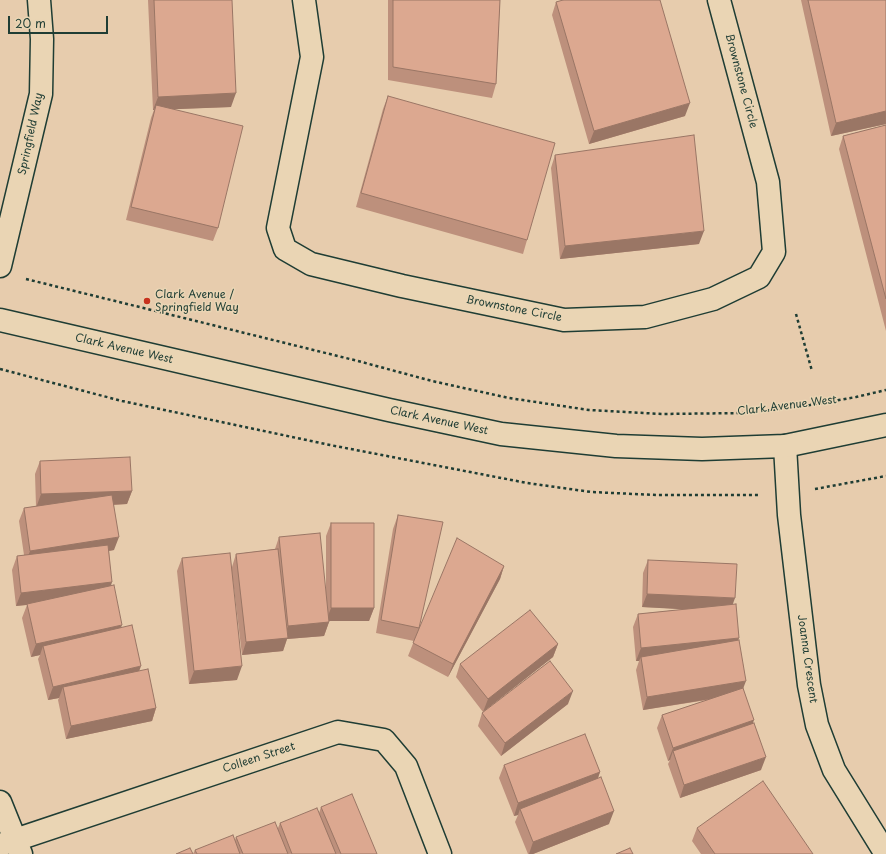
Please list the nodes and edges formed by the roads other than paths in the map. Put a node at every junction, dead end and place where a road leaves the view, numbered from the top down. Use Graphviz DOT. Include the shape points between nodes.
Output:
graph roads {
  1 [pos="39,0"];
  2 [pos="304,0"];
  3 [pos="719,0"];
  4 [pos="0,266"];
  5 [pos="0,320"];
  6 [pos="886,425"];
  7 [pos="785,446"];
  8 [pos="0,802"];
  9 [pos="12,846"];
  10 [pos="440,854"];
  11 [pos="886,854"];
  1 -- 4 [label="street, Springfield Way" via="42,39 41,94"];
  2 -- 3 [label="street, Brownstone Circle" via="312,57 278,228 285,249 311,264 564,320 645,317 713,298 758,277 774,252 768,182"];
  5 -- 7 [label="street, Clark Avenue West" via="501,434 616,446 702,449"];
  6 -- 7 [label="street, Clark Avenue West"];
  7 -- 11 [label="street, Joanna Crescent" via="789,515 809,685 817,725 834,770"];
  8 -- 9 [label="street"];
  9 -- 10 [label="street, Colleen Street" via="338,732 384,740 406,766"];
}
